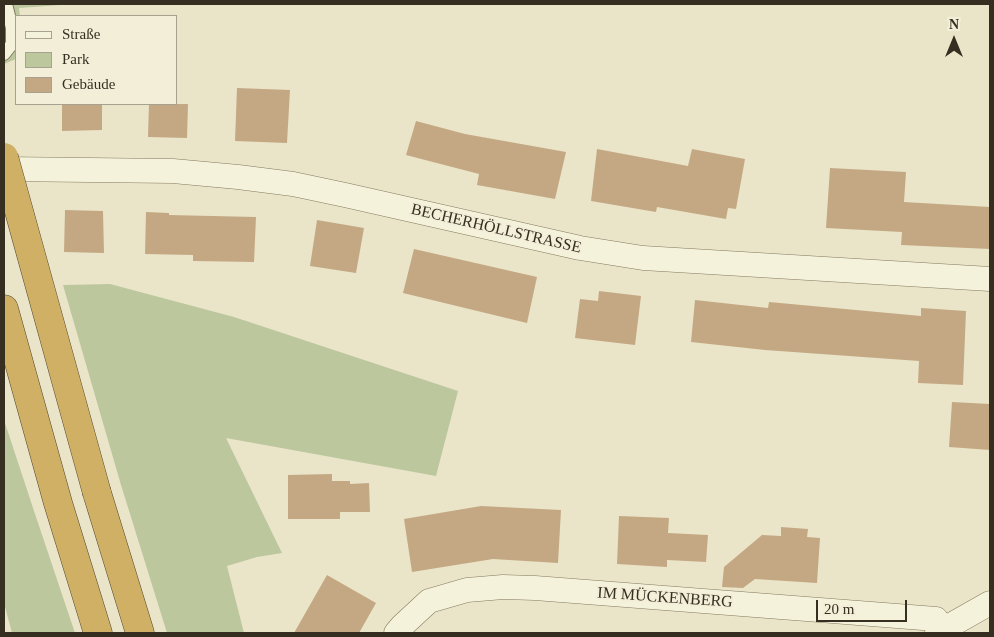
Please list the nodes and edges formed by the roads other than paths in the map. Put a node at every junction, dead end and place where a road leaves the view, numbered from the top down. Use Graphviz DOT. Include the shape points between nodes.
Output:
graph roads {
  1 [pos="6,4"];
  2 [pos="4,54"];
  3 [pos="4,157"];
  4 [pos="4,169"];
  5 [pos="990,279"];
  6 [pos="4,309"];
  7 [pos="990,603"];
  8 [pos="940,631"];
  9 [pos="98,633"];
  10 [pos="140,633"];
  11 [pos="396,633"];
  1 -- 2 [label="lane" via="12,44"];
  3 -- 10 [label="highway, bridge" via="97,492"];
  4 -- 5 [label="street, BECHERHÖLLSTRASSE" via="173,171 238,177 292,184 580,248 643,258"];
  6 -- 9 [label="highway"];
  7 -- 8 [label="street"];
  8 -- 11 [label="street, IM MÜCKENBERG" via="936,619 502,587 467,590 429,601"];
}
